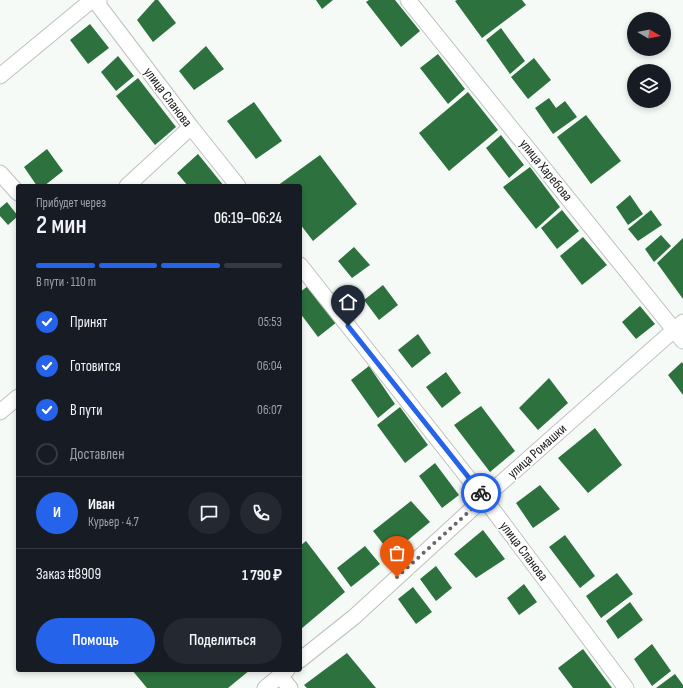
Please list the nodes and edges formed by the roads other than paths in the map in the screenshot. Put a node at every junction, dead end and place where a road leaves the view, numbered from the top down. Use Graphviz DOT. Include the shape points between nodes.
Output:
graph roads {
  1 [pos="408,0"];
  2 [pos="97,2"];
  3 [pos="0,76"];
  4 [pos="191,127"];
  5 [pos="0,173"];
  6 [pos="129,184"];
  7 [pos="236,184"];
  8 [pos="16,191"];
  9 [pos="302,268"];
  10 [pos="680,331"];
  11 [pos="16,399"];
  12 [pos="0,412"];
  13 [pos="484,498"];
  14 [pos="302,658"];
  15 [pos="284,673"];
  16 [pos="265,688"];
  17 [pos="290,688"];
  18 [pos="626,688"];
  1 -- 10 [label="street, улица Харебова"];
  2 -- 3 [label="street"];
  2 -- 4 [label="street, улица Сланова"];
  4 -- 6 [label="street"];
  4 -- 7 [label="street, улица Сланова"];
  5 -- 8 [label="street"];
  9 -- 13 [label="street, улица Сланова"];
  10 -- 13 [label="street, улица Ромашки"];
  11 -- 12 [label="street"];
  13 -- 14 [label="street, улица Ромашки" via="354,617"];
  13 -- 18 [label="street, улица Сланова"];
  15 -- 16 [label="street"];
  15 -- 17 [label="street"];
}
